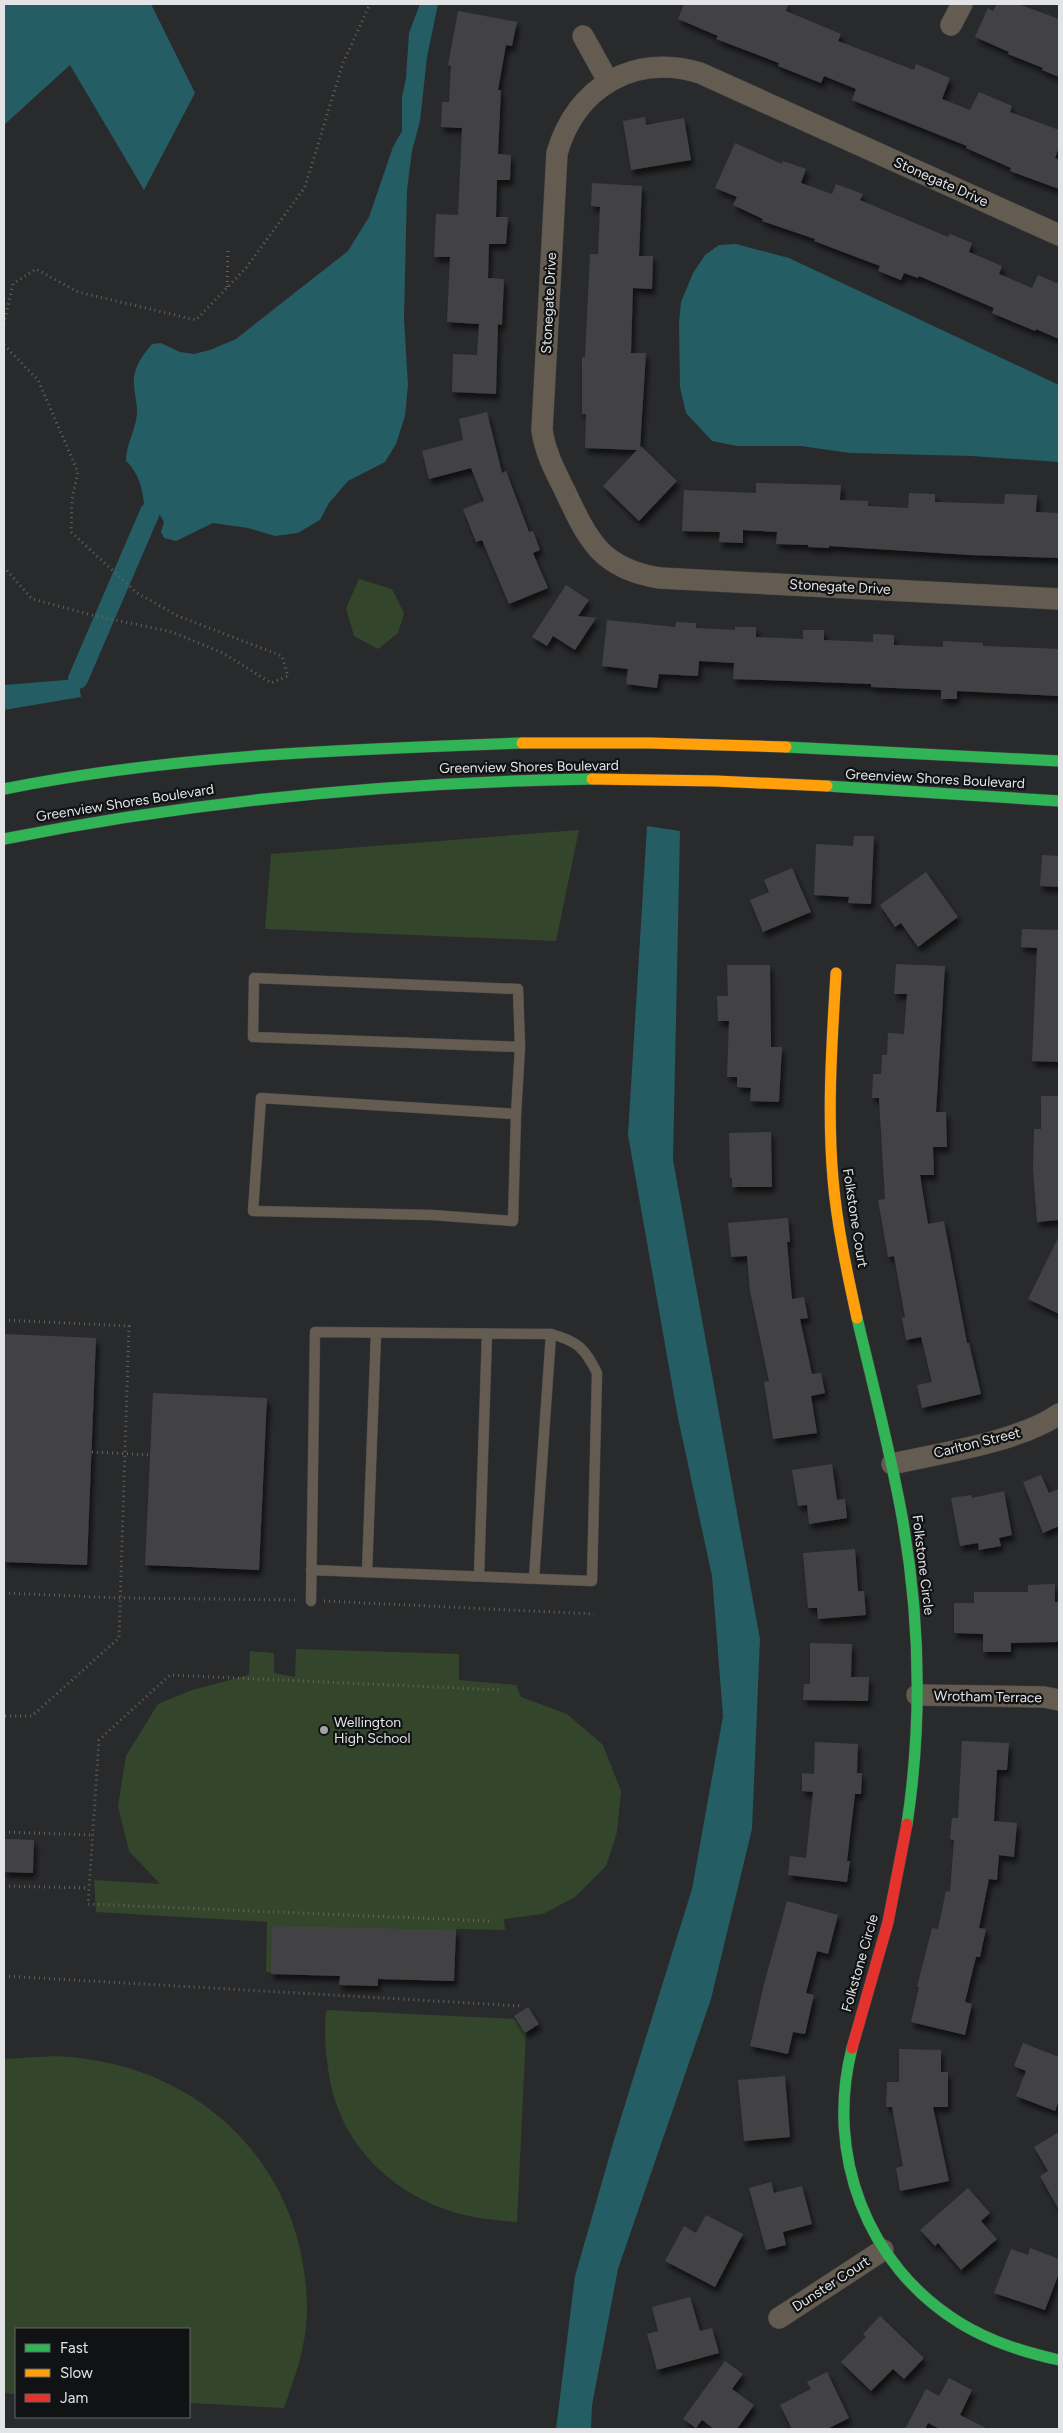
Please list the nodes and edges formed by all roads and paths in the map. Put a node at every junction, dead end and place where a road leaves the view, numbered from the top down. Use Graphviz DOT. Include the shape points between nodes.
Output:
graph roads {
  1 [pos="370,4"];
  2 [pos="962,4"];
  3 [pos="951,25"];
  4 [pos="583,36"];
  5 [pos="608,81"];
  6 [pos="1059,235"];
  7 [pos="228,248"];
  8 [pos="227,288"];
  9 [pos="4,324"];
  10 [pos="4,345"];
  11 [pos="4,568"];
  12 [pos="1059,599"];
  13 [pos="1059,761"];
  14 [pos="4,789"];
  15 [pos="1059,801"];
  16 [pos="4,839"];
  17 [pos="836,973"];
  18 [pos="520,1047"];
  19 [pos="516,1114"];
  20 [pos="4,1320"];
  21 [pos="376,1333"];
  22 [pos="488,1334"];
  23 [pos="551,1334"];
  24 [pos="1059,1414"];
  25 [pos="92,1452"];
  26 [pos="125,1452"];
  27 [pos="150,1455"];
  28 [pos="892,1464"];
  29 [pos="312,1570"];
  30 [pos="367,1572"];
  31 [pos="479,1576"];
  32 [pos="534,1578"];
  33 [pos="4,1593"];
  34 [pos="120,1598"];
  35 [pos="311,1601"];
  36 [pos="594,1614"];
  37 [pos="502,1690"];
  38 [pos="917,1696"];
  39 [pos="1059,1700"];
  40 [pos="4,1716"];
  41 [pos="4,1832"];
  42 [pos="92,1835"];
  43 [pos="4,1886"];
  44 [pos="89,1888"];
  45 [pos="489,1922"];
  46 [pos="4,1976"];
  47 [pos="522,2006"];
  48 [pos="883,2250"];
  49 [pos="778,2318"];
  50 [pos="1059,2360"];
  1 -- 8 [label="path" via="344,63 305,187 246,268"];
  2 -- 3 [label="street"];
  4 -- 5 [label="street"];
  5 -- 6 [label="street, Stonegate Drive" via="633,70 660,66 700,73"];
  5 -- 12 [label="street, Stonegate Drive" via="581,104 566,127 557,153 542,430 549,458 584,532 593,544 616,564 660,578"];
  7 -- 8 [label="path"];
  8 -- 9 [label="path" via="196,320 78,292 36,269 14,284"];
  10 -- 11 [label="path" via="38,380 78,472 72,499 71,532 137,593 178,616 282,656 288,676 271,683 223,653 172,632 32,599"];
  13 -- 14 [label="street, Greenview Shores Boulevard" via="707,745 593,742 478,744 199,760 120,768"];
  15 -- 16 [label="street, Greenview Shores Boulevard" via="718,782 490,781 262,798 135,815"];
  17 -- 28 [label="street, Folkstone Court" via="829,1134 833,1190 842,1246"];
  18 -- 18 [label="lane" via="518,990 254,978 253,1036"];
  18 -- 19 [label="lane"];
  19 -- 19 [label="lane" via="513,1221 432,1215 253,1211 261,1098"];
  20 -- 26 [label="path" via="130,1326"];
  21 -- 22 [label="lane"];
  21 -- 29 [label="lane" via="315,1332"];
  21 -- 30 [label="lane"];
  22 -- 23 [label="lane"];
  22 -- 31 [label="lane"];
  23 -- 32 [label="lane"];
  23 -- 32 [label="lane" via="572,1340 588,1355 597,1372 592,1581"];
  24 -- 28 [label="street, Carlton Street" via="1030,1430"];
  25 -- 26 [label="path"];
  26 -- 27 [label="path"];
  26 -- 34 [label="path"];
  28 -- 38 [label="street, Folkstone Circle" via="910,1564"];
  29 -- 30 [label="lane"];
  29 -- 35 [label="lane"];
  30 -- 31 [label="lane"];
  31 -- 32 [label="lane"];
  33 -- 34 [label="path"];
  34 -- 35 [label="path"];
  34 -- 40 [label="path" via="119,1638 32,1716"];
  35 -- 36 [label="path"];
  37 -- 42 [label="path" via="170,1674 99,1740"];
  38 -- 39 [label="street, Wrotham Terrace" via="1044,1697"];
  38 -- 48 [label="street, Folkstone Circle" via="911,1797 901,1862 887,1926 848,2058 843,2091 847,2158 855,2190"];
  41 -- 42 [label="path"];
  42 -- 44 [label="path"];
  43 -- 44 [label="path"];
  44 -- 45 [label="path" via="88,1904"];
  46 -- 47 [label="path"];
  48 -- 49 [label="street, Dunster Court"];
  48 -- 50 [label="street, Folkstone Circle" via="918,2291 971,2331 1032,2356"];
}
